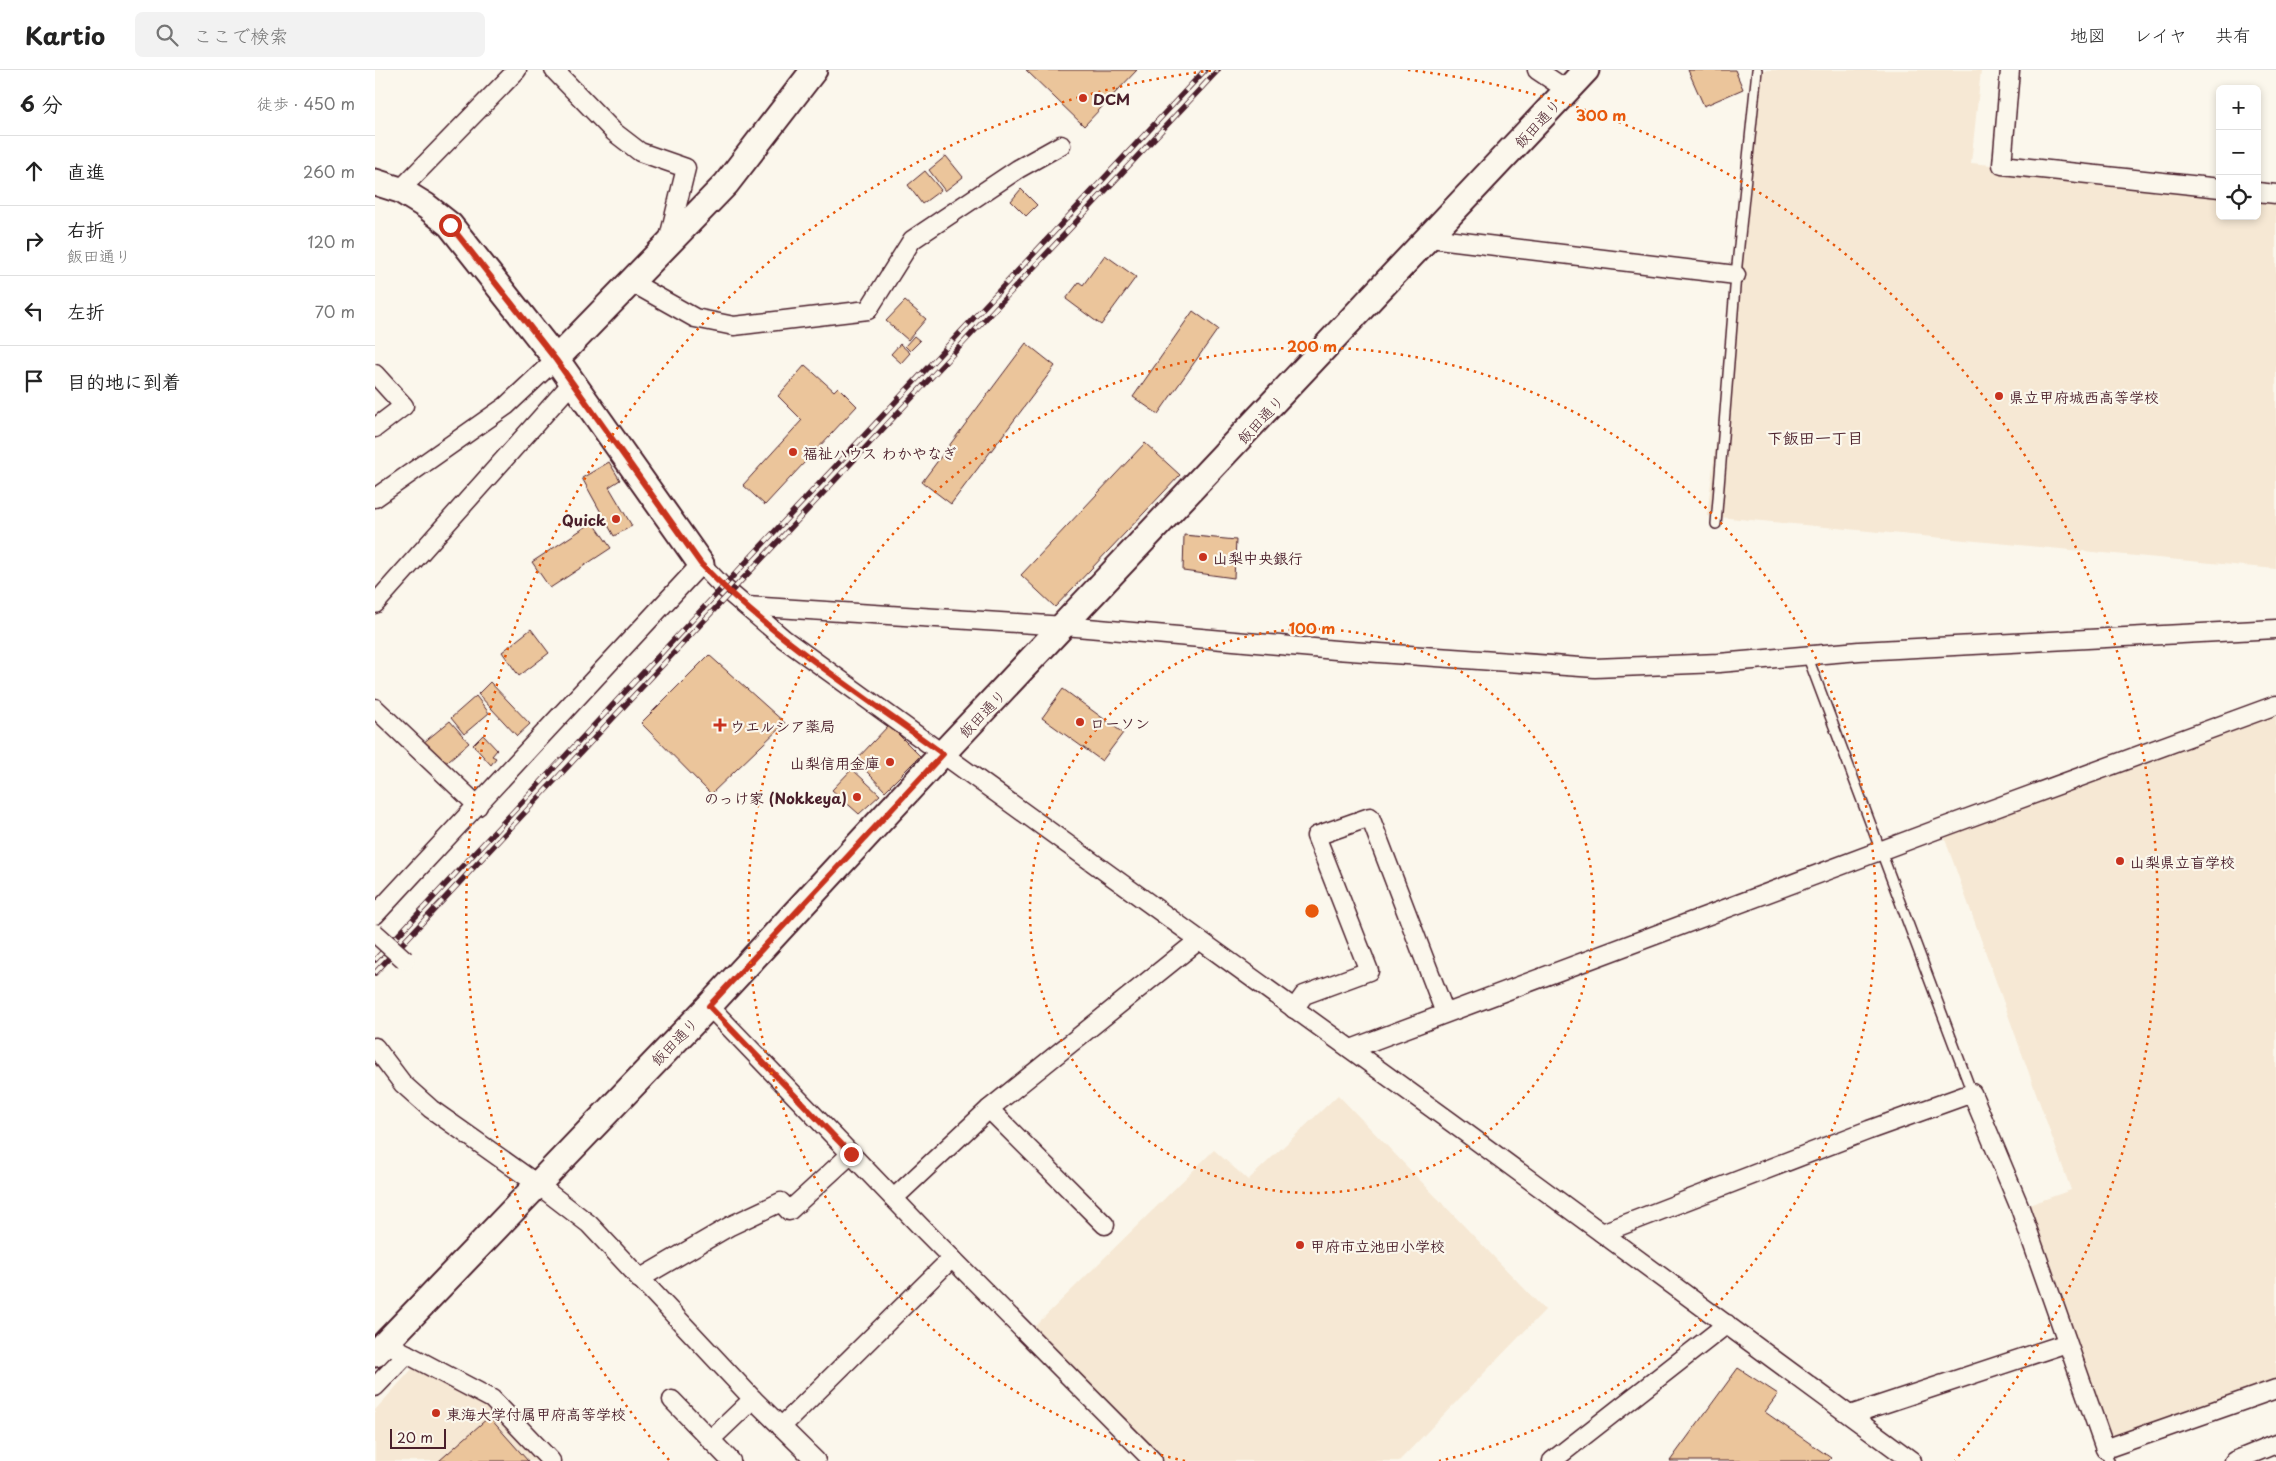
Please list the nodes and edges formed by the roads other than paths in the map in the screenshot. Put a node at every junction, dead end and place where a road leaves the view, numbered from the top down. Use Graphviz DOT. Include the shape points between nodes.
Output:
graph roads {
  1 [pos="517,70"];
  2 [pos="554,70"];
  3 [pos="814,70"];
  4 [pos="1537,70"];
  5 [pos="1586,70"];
  6 [pos="1757,70"];
  7 [pos="2010,70"];
  8 [pos="1567,90"];
  9 [pos="1061,145"];
  10 [pos="375,182"];
  11 [pos="2216,188"];
  12 [pos="400,190"];
  13 [pos="2261,192"];
  14 [pos="2276,194"];
  15 [pos="1430,238"];
  16 [pos="667,246"];
  17 [pos="1736,275"];
  18 [pos="631,282"];
  19 [pos="556,360"];
  20 [pos="375,374"];
  21 [pos="571,384"];
  22 [pos="375,428"];
  23 [pos="375,498"];
  24 [pos="1716,524"];
  25 [pos="701,564"];
  26 [pos="375,604"];
  27 [pos="746,606"];
  28 [pos="1065,626"];
  29 [pos="2276,630"];
  30 [pos="1807,655"];
  31 [pos="2276,705"];
  32 [pos="375,708"];
  33 [pos="943,754"];
  34 [pos="478,806"];
  35 [pos="1880,851"];
  36 [pos="375,915"];
  37 [pos="375,933"];
  38 [pos="1199,940"];
  39 [pos="405,960"];
  40 [pos="709,1006"];
  41 [pos="1294,1009"];
  42 [pos="1445,1013"];
  43 [pos="375,1047"];
  44 [pos="1351,1049"];
  45 [pos="1972,1093"];
  46 [pos="989,1108"];
  47 [pos="851,1154"];
  48 [pos="537,1184"];
  49 [pos="894,1198"];
  50 [pos="1105,1226"];
  51 [pos="1602,1233"];
  52 [pos="952,1258"];
  53 [pos="639,1278"];
  54 [pos="1727,1324"];
  55 [pos="2067,1343"];
  56 [pos="389,1350"];
  57 [pos="375,1387"];
  58 [pos="2276,1389"];
  59 [pos="753,1399"];
  60 [pos="672,1400"];
  61 [pos="1850,1415"];
  62 [pos="781,1427"];
  63 [pos="711,1440"];
  64 [pos="2276,1444"];
  65 [pos="2107,1455"];
  66 [pos="551,1461"];
  67 [pos="731,1461"];
  68 [pos="816,1461"];
  69 [pos="1153,1461"];
  70 [pos="1552,1461"];
  71 [pos="1912,1461"];
  72 [pos="2234,1461"];
  1 -- 12 [label="street"];
  2 -- 16 [label="street" via="613,132 640,152 686,168"];
  3 -- 16 [label="main road" via="726,184"];
  4 -- 8 [label="street"];
  5 -- 8 [label="main road, 飯田通り"];
  6 -- 17 [label="lane"];
  7 -- 11 [label="street" via="2002,166"];
  8 -- 15 [label="main road, 飯田通り"];
  9 -- 18 [label="street" via="1018,169 912,240 867,310 734,326 695,318"];
  10 -- 12 [label="main road"];
  12 -- 19 [label="main road" via="450,225"];
  13 -- 14 [label="street"];
  15 -- 17 [label="street"];
  15 -- 28 [label="main road, 飯田通り"];
  16 -- 18 [label="main road"];
  17 -- 24 [label="lane"];
  18 -- 19 [label="main road"];
  19 -- 21 [label="main road"];
  19 -- 23 [label="street" via="506,406"];
  20 -- 22 [label="street" via="404,406"];
  21 -- 25 [label="main road"];
  21 -- 26 [label="street"];
  25 -- 27 [label="street"];
  25 -- 34 [label="street"];
  27 -- 28 [label="street"];
  27 -- 33 [label="street" via="784,639"];
  28 -- 30 [label="street" via="1595,668 1719,663"];
  28 -- 33 [label="main road, 飯田通り"];
  29 -- 30 [label="street"];
  30 -- 35 [label="lane"];
  31 -- 35 [label="street"];
  32 -- 34 [label="street"];
  33 -- 38 [label="street"];
  33 -- 40 [label="main road, 飯田通り"];
  34 -- 36 [label="street"];
  35 -- 42 [label="street"];
  35 -- 45 [label="lane"];
  37 -- 39 [label="street, bridge"];
  38 -- 41 [label="street"];
  38 -- 46 [label="street"];
  40 -- 47 [label="street"];
  40 -- 48 [label="main road, 飯田通り"];
  41 -- 42 [label="street" via="1304,995 1369,971 1316,836 1370,817"];
  41 -- 44 [label="street"];
  42 -- 44 [label="street"];
  43 -- 48 [label="street" via="403,1084 431,1109"];
  44 -- 51 [label="street"];
  45 -- 51 [label="street"];
  45 -- 55 [label="street" via="2020,1208"];
  46 -- 49 [label="street"];
  46 -- 50 [label="street"];
  47 -- 49 [label="street"];
  47 -- 53 [label="street" via="789,1211 781,1202 730,1226"];
  48 -- 53 [label="street" via="589,1224"];
  48 -- 56 [label="main road, 飯田通り"];
  49 -- 52 [label="street"];
  51 -- 54 [label="street"];
  52 -- 62 [label="street"];
  52 -- 69 [label="street"];
  53 -- 59 [label="street"];
  54 -- 61 [label="street"];
  54 -- 70 [label="street"];
  55 -- 61 [label="street"];
  55 -- 65 [label="street"];
  56 -- 57 [label="street"];
  56 -- 66 [label="street" via="493,1398"];
  58 -- 65 [label="street"];
  59 -- 62 [label="street"];
  59 -- 63 [label="street"];
  60 -- 63 [label="street"];
  61 -- 71 [label="street"];
  62 -- 68 [label="street"];
  63 -- 67 [label="street"];
  64 -- 72 [label="street"];
}
